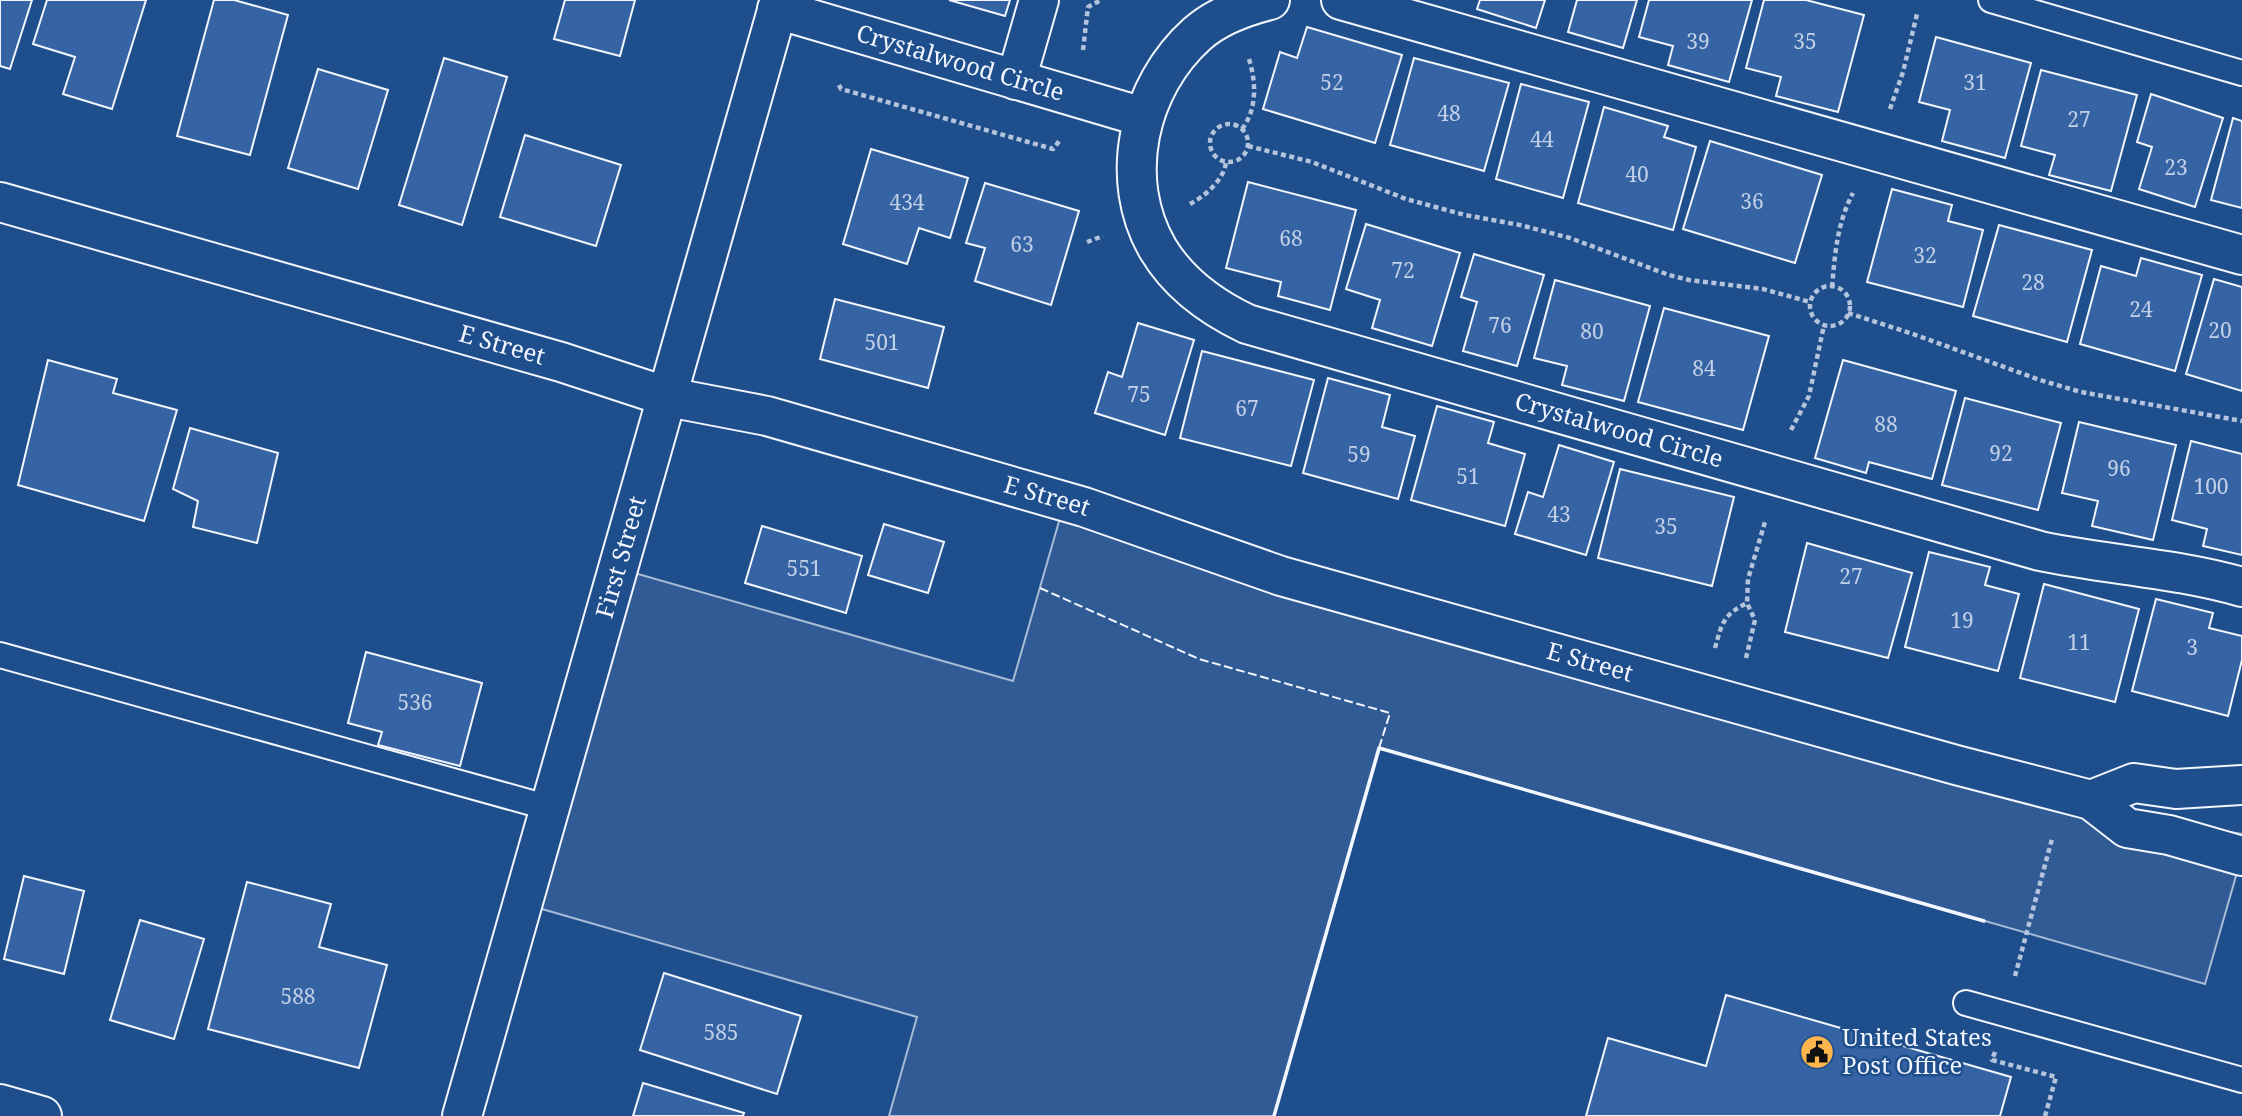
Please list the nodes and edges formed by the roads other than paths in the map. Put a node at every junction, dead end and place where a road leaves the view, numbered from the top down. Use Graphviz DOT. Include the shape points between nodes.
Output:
graph roads {
  1 [pos="1039,0"];
  2 [pos="1270,0"];
  3 [pos="1341,0"];
  4 [pos="1991,0"];
  5 [pos="779,4"];
  6 [pos="2242,73"];
  7 [pos="1016,80"];
  8 [pos="1143,117"];
  9 [pos="0,202"];
  10 [pos="2242,256"];
  11 [pos="668,397"];
  12 [pos="2242,587"];
  13 [pos="0,655"];
  14 [pos="2242,785"];
  15 [pos="2078,797"];
  16 [pos="550,808"];
  17 [pos="2242,856"];
  18 [pos="1966,1003"];
  19 [pos="2242,1080"];
  20 [pos="0,1104"];
  21 [pos="42,1116"];
  22 [pos="462,1116"];
  1 -- 7 [label="street"];
  2 -- 8 [label="street, Crystalwood Circle" via="1199,33 1167,69"];
  3 -- 10 [label="street"];
  4 -- 6 [label="lane"];
  5 -- 7 [label="street, Crystalwood Circle"];
  5 -- 11 [label="street, First Street"];
  7 -- 8 [label="street, Crystalwood Circle"];
  8 -- 12 [label="street, Crystalwood Circle" via="1137,184 1158,248 1197,294 1220,312 1247,324 2040,551"];
  9 -- 11 [label="street, E Street" via="561,362"];
  11 -- 15 [label="street, E Street" via="767,416 1084,507 1281,576"];
  11 -- 16 [label="street, First Street"];
  13 -- 16 [label="lane"];
  14 -- 15 [label="street" via="2176,789 2134,783"];
  15 -- 17 [label="street, E Street" via="2127,828"];
  16 -- 22 [label="street, First Street"];
  18 -- 19 [label="lane"];
  20 -- 21 [label="street"];
}
